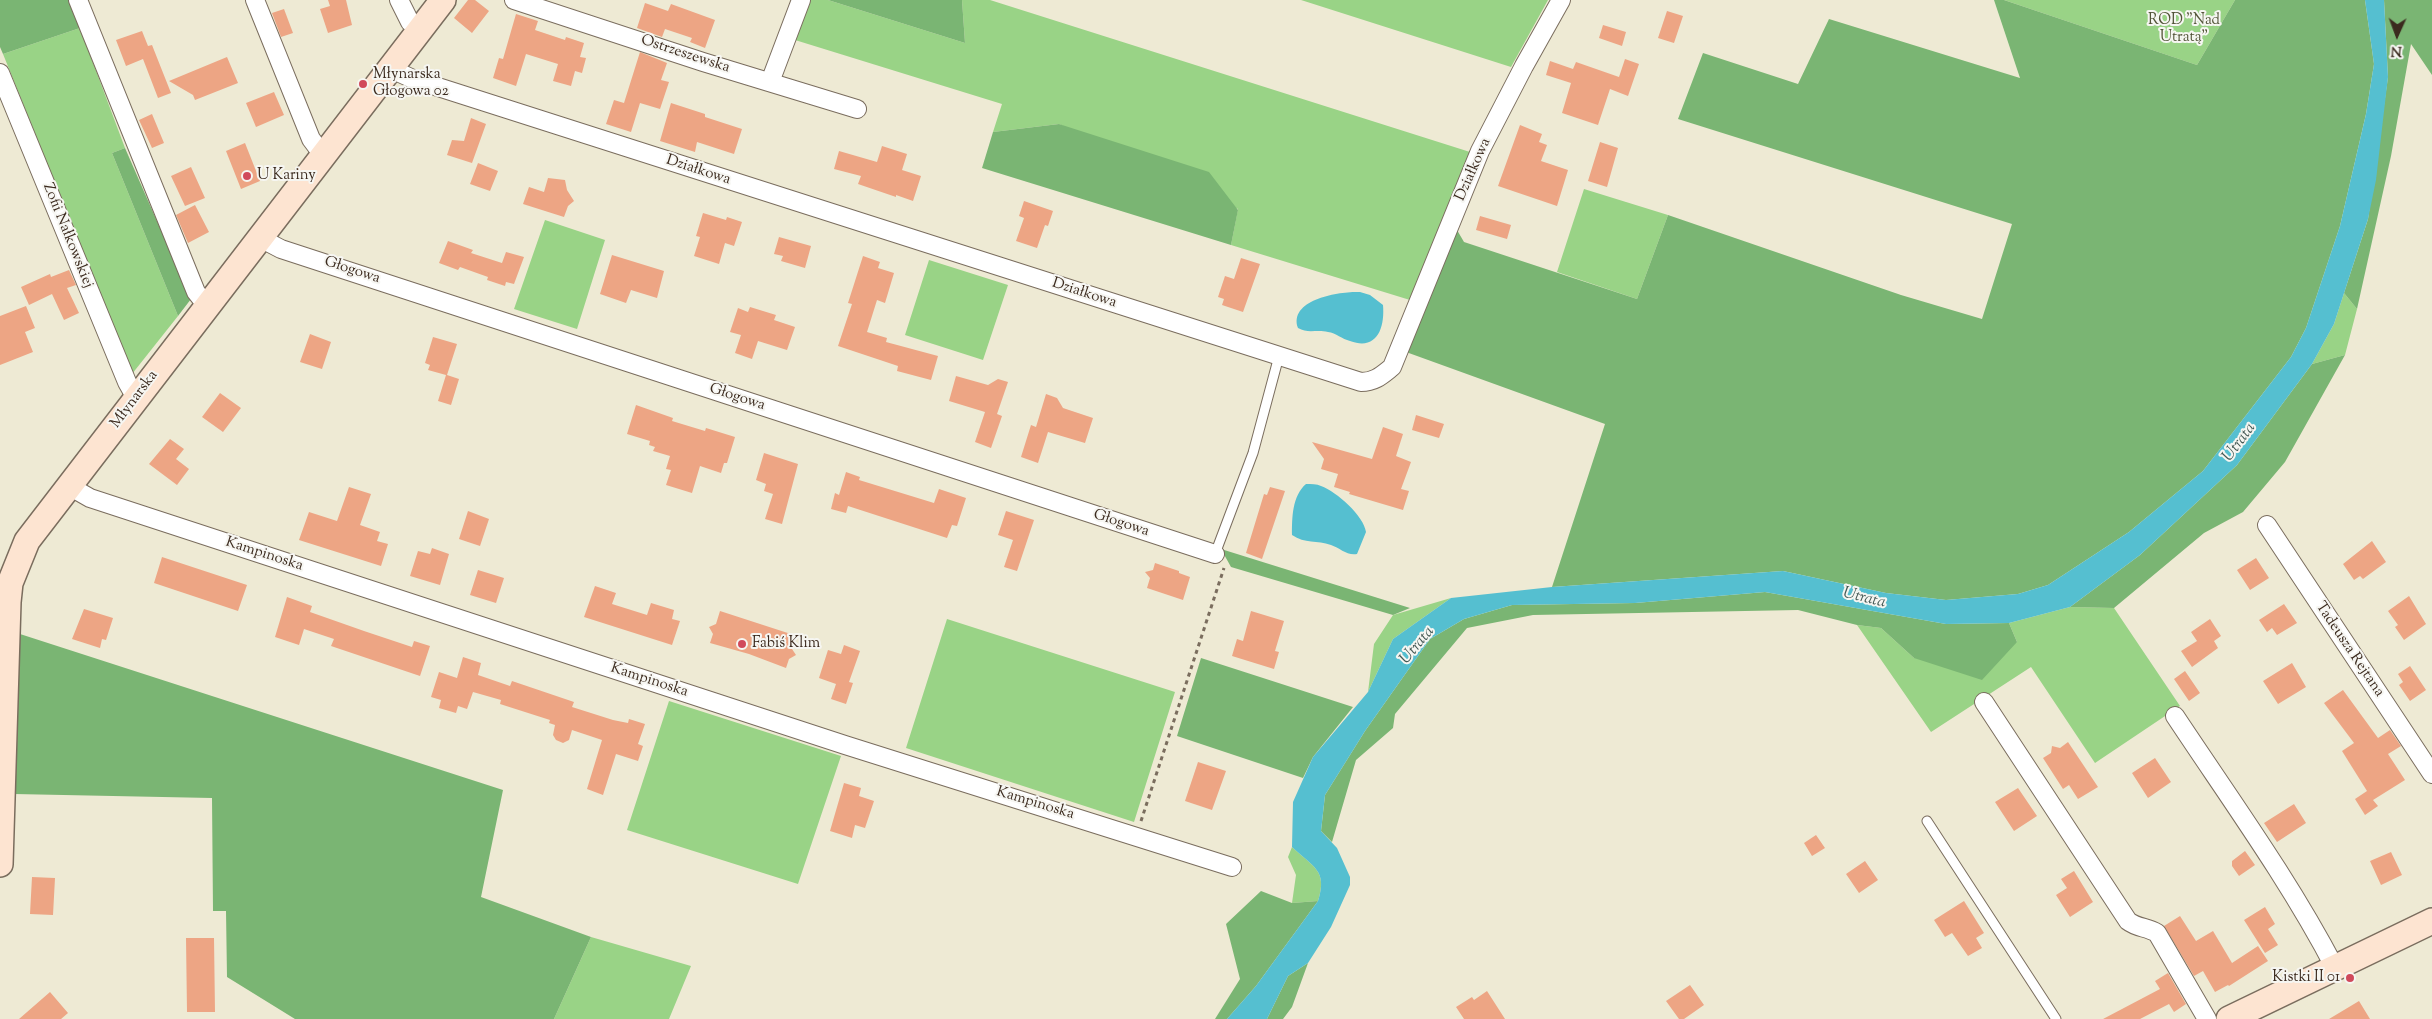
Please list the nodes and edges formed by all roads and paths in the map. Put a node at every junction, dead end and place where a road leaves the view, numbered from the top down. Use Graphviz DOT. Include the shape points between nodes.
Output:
graph roads {
  1 [pos="78,0"];
  2 [pos="255,0"];
  3 [pos="399,0"];
  4 [pos="443,0"];
  5 [pos="514,0"];
  6 [pos="801,0"];
  7 [pos="1561,0"];
  8 [pos="420,30"];
  9 [pos="389,68"];
  10 [pos="0,73"];
  11 [pos="770,82"];
  12 [pos="857,109"];
  13 [pos="323,155"];
  14 [pos="260,238"];
  15 [pos="207,306"];
  16 [pos="1279,356"];
  17 [pos="136,398"];
  18 [pos="69,486"];
  19 [pos="2267,526"];
  20 [pos="1215,554"];
  21 [pos="5,581"];
  22 [pos="1984,702"];
  23 [pos="2175,716"];
  24 [pos="2432,774"];
  25 [pos="1927,821"];
  26 [pos="1136,836"];
  27 [pos="0,859"];
  28 [pos="0,864"];
  29 [pos="1232,866"];
  30 [pos="2432,921"];
  31 [pos="2335,968"];
  32 [pos="2056,1019"];
  33 [pos="2207,1019"];
  34 [pos="2229,1019"];
  1 -- 15 [label="street" via="196,292"];
  2 -- 13 [label="street" via="310,139"];
  3 -- 8 [label="street" via="411,24"];
  4 -- 8 [label="street, Młynarska"];
  5 -- 11 [label="street, Ostrzeszewska"];
  6 -- 11 [label="street"];
  7 -- 16 [label="street, Działkowa" via="1480,151 1392,367 1380,378 1362,382"];
  8 -- 9 [label="street, Młynarska"];
  9 -- 13 [label="street, Młynarska"];
  9 -- 16 [label="street, Działkowa" via="422,82"];
  10 -- 17 [label="street, Zofii Nałkowskiej"];
  11 -- 12 [label="street, Ostrzeszewska"];
  13 -- 14 [label="street, Młynarska"];
  14 -- 15 [label="street, Młynarska"];
  14 -- 20 [label="street, Głogowa" via="281,249"];
  15 -- 17 [label="street, Młynarska"];
  16 -- 20 [label="lane" via="1253,453"];
  17 -- 18 [label="street, Młynarska"];
  18 -- 21 [label="street, Młynarska" via="27,542"];
  18 -- 26 [label="street, Kampinoska" via="90,498 826,739"];
  19 -- 24 [label="street, Tadeusza Rejtana"];
  20 -- 26 [label="path" via="1222,558 1223,573"];
  21 -- 27 [label="street, Młynarska" via="8,602"];
  22 -- 33 [label="street" via="2128,921 2148,928 2160,938"];
  23 -- 31 [label="street" via="2277,869"];
  25 -- 32 [label="lane"];
  26 -- 29 [label="street, Kampinoska"];
  27 -- 28 [label="street, Młynarska"];
  30 -- 31 [label="street"];
  31 -- 34 [label="street"];
}
